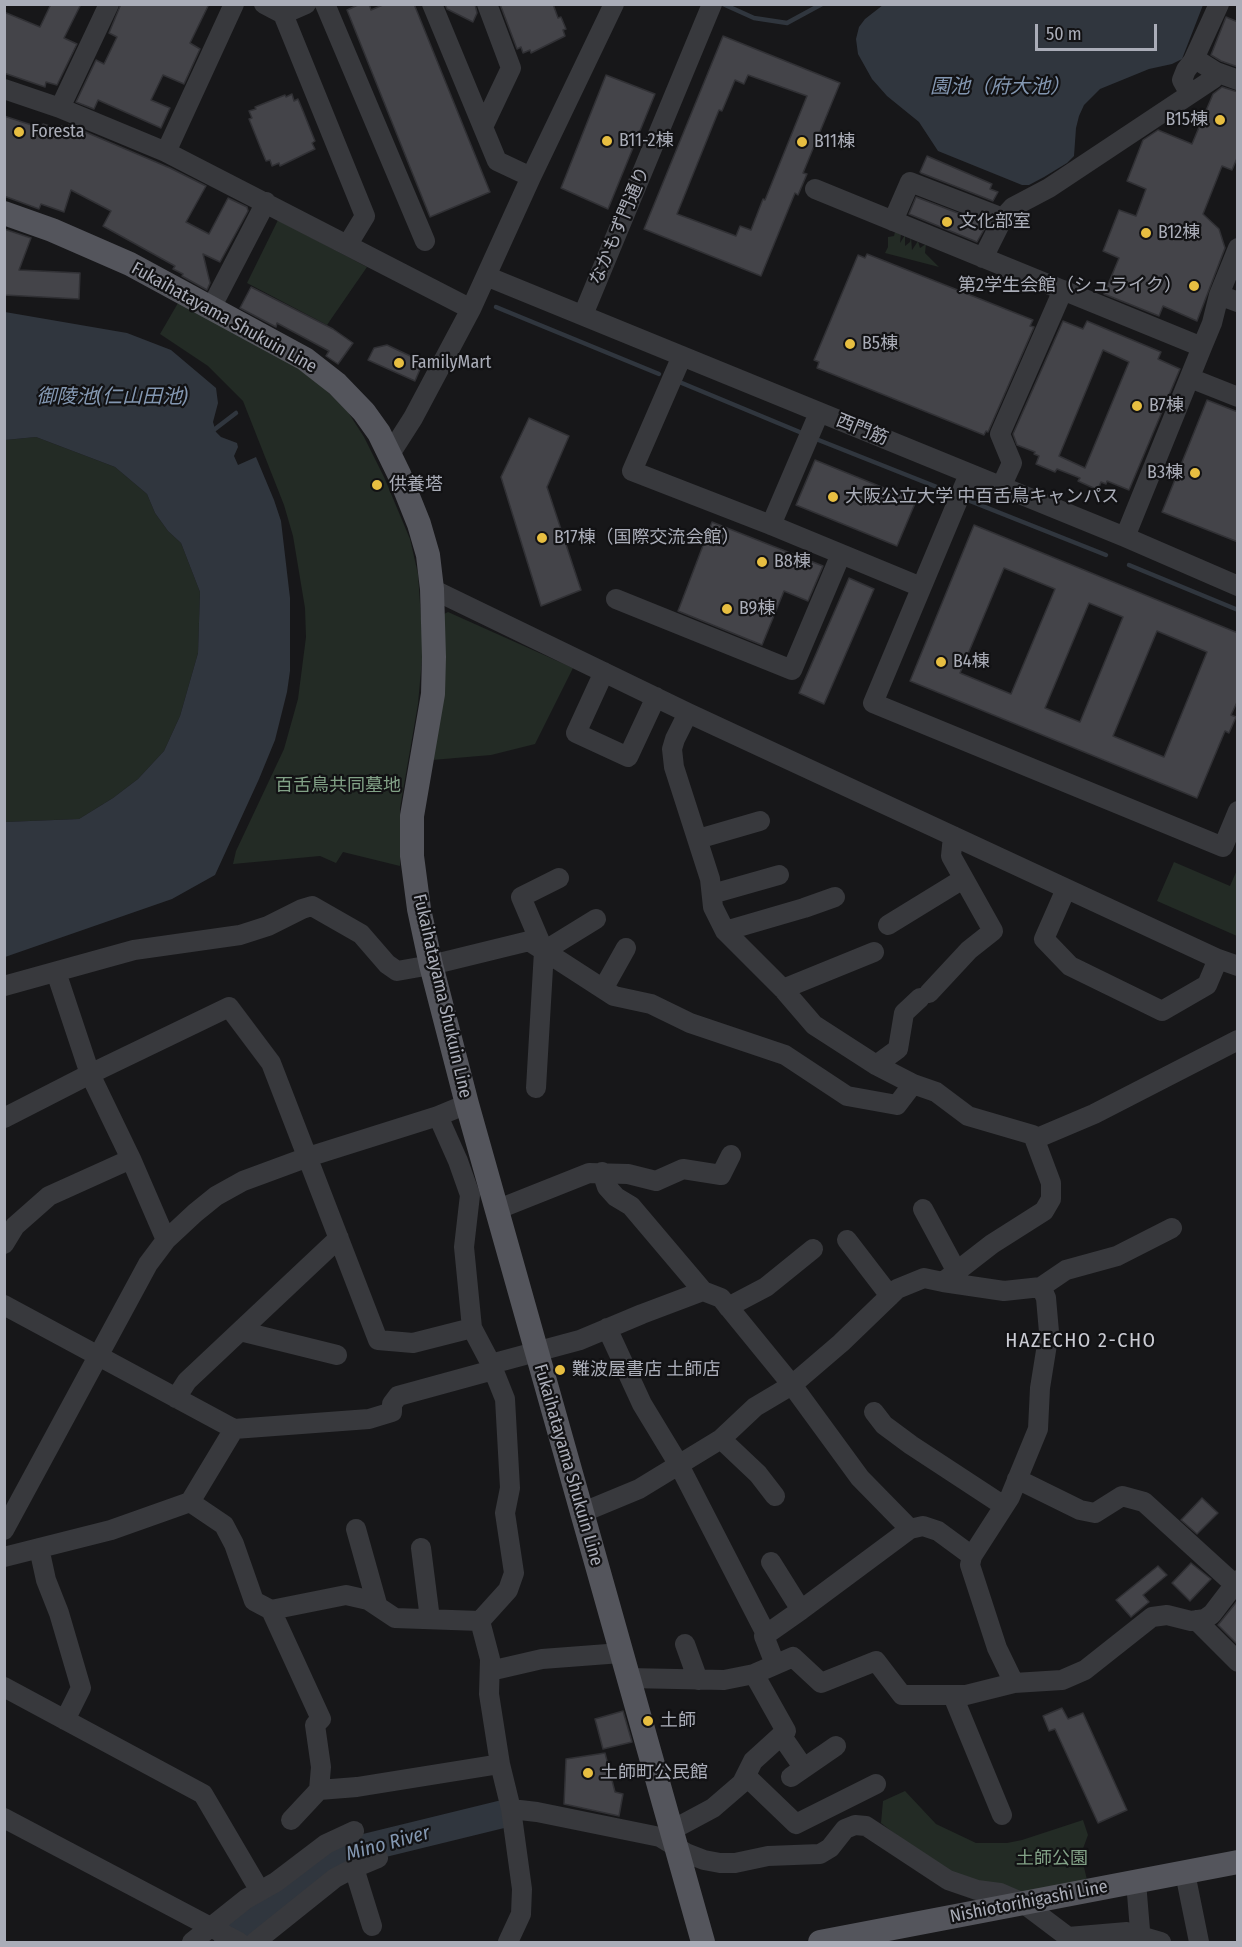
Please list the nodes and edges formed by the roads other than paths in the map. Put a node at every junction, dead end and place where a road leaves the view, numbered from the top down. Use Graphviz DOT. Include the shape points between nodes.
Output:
graph roads {
  1 [pos="109,4"];
  2 [pos="234,4"];
  3 [pos="264,4"];
  4 [pos="306,4"];
  5 [pos="325,4"];
  6 [pos="432,4"];
  7 [pos="487,4"];
  8 [pos="614,4"];
  9 [pos="712,4"];
  10 [pos="1219,4"];
  11 [pos="283,14"];
  12 [pos="1193,61"];
  13 [pos="1216,72"];
  14 [pos="1238,80"];
  15 [pos="4,89"];
  16 [pos="1190,94"];
  17 [pos="60,108"];
  18 [pos="483,127"];
  19 [pos="166,152"];
  20 [pos="531,177"];
  21 [pos="815,189"];
  22 [pos="266,202"];
  23 [pos="4,213"];
  24 [pos="1003,218"];
  25 [pos="893,221"];
  26 [pos="425,241"];
  27 [pos="348,244"];
  28 [pos="1238,248"];
  29 [pos="983,258"];
  30 [pos="486,276"];
  31 [pos="1063,290"];
  32 [pos="1219,295"];
  33 [pos="1238,302"];
  34 [pos="212,308"];
  35 [pos="471,309"];
  36 [pos="583,315"];
  37 [pos="1202,347"];
  38 [pos="682,356"];
  39 [pos="1190,378"];
  40 [pos="1238,397"];
  41 [pos="819,413"];
  42 [pos="390,454"];
  43 [pos="969,474"];
  44 [pos="1001,487"];
  45 [pos="771,525"];
  46 [pos="1125,537"];
  47 [pos="841,554"];
  48 [pos="1238,586"];
  49 [pos="921,587"];
  50 [pos="432,589"];
  51 [pos="615,599"];
  52 [pos="604,672"];
  53 [pos="656,697"];
  54 [pos="688,713"];
  55 [pos="1238,811"];
  56 [pos="760,821"];
  57 [pos="953,836"];
  58 [pos="698,839"];
  59 [pos="778,875"];
  60 [pos="559,878"];
  61 [pos="963,879"];
  62 [pos="1066,889"];
  63 [pos="712,894"];
  64 [pos="835,897"];
  65 [pos="596,919"];
  66 [pos="888,925"];
  67 [pos="725,931"];
  68 [pos="626,948"];
  69 [pos="544,951"];
  70 [pos="874,952"];
  71 [pos="1218,959"];
  72 [pos="431,965"];
  73 [pos="1238,966"];
  74 [pos="56,972"];
  75 [pos="4,986"];
  76 [pos="603,989"];
  77 [pos="783,989"];
  78 [pos="1238,1040"];
  79 [pos="876,1065"];
  80 [pos="90,1074"];
  81 [pos="913,1084"];
  82 [pos="536,1088"];
  83 [pos="467,1104"];
  84 [pos="438,1116"];
  85 [pos="4,1118"];
  86 [pos="1035,1139"];
  87 [pos="731,1155"];
  88 [pos="308,1157"];
  89 [pos="131,1159"];
  90 [pos="602,1172"];
  91 [pos="923,1209"];
  92 [pos="496,1210"];
  93 [pos="1172,1228"];
  94 [pos="339,1238"];
  95 [pos="166,1240"];
  96 [pos="847,1240"];
  97 [pos="4,1244"];
  98 [pos="813,1249"];
  99 [pos="950,1277"];
  100 [pos="1041,1287"];
  101 [pos="703,1291"];
  102 [pos="890,1296"];
  103 [pos="4,1305"];
  104 [pos="728,1307"];
  105 [pos="608,1328"];
  106 [pos="472,1329"];
  107 [pos="240,1330"];
  108 [pos="536,1353"];
  109 [pos="337,1355"];
  110 [pos="97,1356"];
  111 [pos="492,1367"];
  112 [pos="792,1385"];
  113 [pos="176,1398"];
  114 [pos="874,1412"];
  115 [pos="234,1429"];
  116 [pos="721,1439"];
  117 [pos="679,1465"];
  118 [pos="1017,1479"];
  119 [pos="775,1496"];
  120 [pos="190,1502"];
  121 [pos="1004,1506"];
  122 [pos="581,1513"];
  123 [pos="356,1529"];
  124 [pos="910,1529"];
  125 [pos="4,1530"];
  126 [pos="39,1548"];
  127 [pos="421,1548"];
  128 [pos="972,1556"];
  129 [pos="4,1557"];
  130 [pos="771,1562"];
  131 [pos="1235,1581"];
  132 [pos="377,1604"];
  133 [pos="271,1610"];
  134 [pos="801,1611"];
  135 [pos="430,1619"];
  136 [pos="1196,1620"];
  137 [pos="480,1621"];
  138 [pos="766,1634"];
  139 [pos="685,1644"];
  140 [pos="621,1653"];
  141 [pos="1238,1662"];
  142 [pos="775,1664"];
  143 [pos="490,1671"];
  144 [pos="754,1674"];
  145 [pos="628,1678"];
  146 [pos="698,1680"];
  147 [pos="1014,1683"];
  148 [pos="4,1687"];
  149 [pos="953,1696"];
  150 [pos="65,1720"];
  151 [pos="781,1735"];
  152 [pos="836,1746"];
  153 [pos="500,1764"];
  154 [pos="746,1776"];
  155 [pos="876,1784"];
  156 [pos="319,1790"];
  157 [pos="511,1809"];
  158 [pos="1002,1815"];
  159 [pos="4,1818"];
  160 [pos="291,1820"];
  161 [pos="354,1831"];
  162 [pos="674,1839"];
  163 [pos="378,1858"];
  164 [pos="1238,1862"];
  165 [pos="354,1868"];
  166 [pos="1185,1873"];
  167 [pos="1136,1882"];
  168 [pos="260,1891"];
  169 [pos="1023,1903"];
  170 [pos="372,1926"];
  171 [pos="225,1935"];
  172 [pos="1141,1939"];
  173 [pos="192,1942"];
  174 [pos="255,1942"];
  175 [pos="508,1942"];
  176 [pos="703,1942"];
  177 [pos="820,1942"];
  178 [pos="1161,1942"];
  179 [pos="1199,1942"];
  1 -- 17 [label="street"];
  2 -- 19 [label="street"];
  3 -- 11 [label="street"];
  4 -- 11 [label="street"];
  5 -- 26 [label="street"];
  6 -- 18 [label="street"];
  7 -- 18 [label="street" via="511,68"];
  8 -- 20 [label="street"];
  9 -- 36 [label="street, なかもず門通り"];
  10 -- 12 [label="street"];
  11 -- 27 [label="street" via="364,216"];
  12 -- 13 [label="street"];
  12 -- 16 [label="street" via="1182,80"];
  13 -- 14 [label="street"];
  13 -- 16 [label="street" via="1216,76"];
  15 -- 17 [label="street"];
  16 -- 24 [label="street" via="1049,188 1013,207"];
  17 -- 19 [label="street"];
  18 -- 20 [label="street" via="497,160"];
  19 -- 22 [label="street"];
  20 -- 30 [label="street"];
  21 -- 25 [label="street"];
  22 -- 27 [label="street"];
  22 -- 34 [label="street"];
  23 -- 34 [label="main road, Fukaihatayama Shukuin Line" via="130,264"];
  24 -- 25 [label="street" via="910,182"];
  24 -- 29 [label="street"];
  25 -- 29 [label="street"];
  27 -- 35 [label="street"];
  28 -- 32 [label="street"];
  29 -- 31 [label="street"];
  30 -- 35 [label="street"];
  30 -- 36 [label="street, 西門筋"];
  31 -- 37 [label="street"];
  31 -- 44 [label="street" via="1000,434 1012,463"];
  32 -- 33 [label="street"];
  32 -- 37 [label="street"];
  34 -- 42 [label="main road, Fukaihatayama Shukuin Line" via="304,359 337,384 364,412"];
  35 -- 42 [label="street"];
  36 -- 38 [label="street, 西門筋"];
  37 -- 39 [label="street"];
  38 -- 41 [label="street, 西門筋"];
  38 -- 45 [label="street" via="632,471"];
  39 -- 40 [label="street"];
  39 -- 46 [label="street"];
  41 -- 43 [label="street, 西門筋"];
  41 -- 45 [label="street"];
  42 -- 50 [label="main road, Fukaihatayama Shukuin Line" via="419,524"];
  43 -- 44 [label="street, 西門筋"];
  43 -- 49 [label="street"];
  44 -- 46 [label="street, 西門筋"];
  45 -- 47 [label="street"];
  46 -- 48 [label="street, 西門筋"];
  47 -- 49 [label="street"];
  47 -- 51 [label="street" via="792,670"];
  49 -- 55 [label="street" via="873,703 1223,847"];
  50 -- 52 [label="street"];
  50 -- 72 [label="main road, Fukaihatayama Shukuin Line" via="433,694 412,816 412,856"];
  52 -- 53 [label="street"];
  52 -- 53 [label="street" via="576,733 628,757"];
  53 -- 54 [label="street"];
  54 -- 57 [label="street"];
  54 -- 58 [label="street" via="672,750"];
  56 -- 58 [label="street"];
  57 -- 61 [label="street" via="951,856"];
  57 -- 62 [label="street"];
  58 -- 63 [label="street"];
  59 -- 63 [label="street"];
  60 -- 69 [label="street" via="521,897"];
  61 -- 66 [label="street"];
  61 -- 79 [label="street" via="993,931 904,1012 897,1049"];
  62 -- 71 [label="street"];
  62 -- 71 [label="street" via="1044,939 1070,966 1162,1011 1207,985"];
  63 -- 67 [label="street" via="712,907"];
  64 -- 67 [label="street"];
  65 -- 69 [label="street"];
  67 -- 77 [label="street"];
  68 -- 76 [label="street"];
  69 -- 72 [label="street" via="529,941"];
  69 -- 76 [label="street"];
  69 -- 82 [label="street"];
  70 -- 77 [label="street"];
  71 -- 73 [label="street"];
  72 -- 74 [label="street" via="397,970 361,934 312,906 240,935 135,950"];
  72 -- 83 [label="main road, Fukaihatayama Shukuin Line"];
  74 -- 75 [label="street"];
  74 -- 80 [label="street"];
  76 -- 81 [label="street" via="785,1055 847,1096 897,1105"];
  77 -- 79 [label="street" via="814,1025"];
  78 -- 86 [label="street" via="1094,1114"];
  79 -- 81 [label="street"];
  80 -- 85 [label="street"];
  80 -- 88 [label="street" via="229,1008 271,1063"];
  80 -- 89 [label="street"];
  81 -- 86 [label="street" via="936,1092 968,1116 1033,1135"];
  83 -- 84 [label="street"];
  83 -- 92 [label="main road, Fukaihatayama Shukuin Line"];
  84 -- 88 [label="street"];
  84 -- 106 [label="street" via="470,1195 464,1247"];
  86 -- 99 [label="street" via="1052,1182 1051,1199 1044,1211"];
  87 -- 90 [label="street" via="721,1175 683,1169 657,1181"];
  88 -- 94 [label="street"];
  88 -- 95 [label="street" via="234,1186 195,1213"];
  89 -- 95 [label="street"];
  89 -- 97 [label="street" via="49,1196 15,1226"];
  90 -- 92 [label="street" via="572,1179"];
  90 -- 101 [label="street" via="607,1187 631,1206"];
  91 -- 99 [label="street"];
  92 -- 108 [label="main road, Fukaihatayama Shukuin Line"];
  93 -- 100 [label="street" via="1118,1256 1066,1270"];
  94 -- 106 [label="street" via="378,1340 413,1342"];
  94 -- 107 [label="street"];
  95 -- 110 [label="street" via="148,1264"];
  96 -- 102 [label="street"];
  98 -- 104 [label="street" via="766,1287"];
  99 -- 100 [label="street" via="1004,1291"];
  99 -- 102 [label="street" via="924,1278"];
  100 -- 118 [label="street" via="1049,1332 1038,1429"];
  101 -- 104 [label="street" via="721,1298"];
  101 -- 105 [label="street"];
  102 -- 112 [label="street"];
  103 -- 110 [label="street"];
  104 -- 112 [label="street"];
  105 -- 108 [label="street"];
  105 -- 117 [label="street" via="642,1404"];
  106 -- 111 [label="street"];
  107 -- 109 [label="street"];
  107 -- 113 [label="street" via="187,1381"];
  108 -- 111 [label="street"];
  108 -- 122 [label="main road, Fukaihatayama Shukuin Line"];
  110 -- 113 [label="street"];
  110 -- 125 [label="street"];
  111 -- 115 [label="street" via="398,1396 392,1412 369,1419"];
  111 -- 137 [label="street" via="505,1399 510,1488 505,1513 514,1573 508,1590"];
  112 -- 116 [label="street" via="755,1407"];
  112 -- 124 [label="street" via="860,1478"];
  113 -- 115 [label="street"];
  114 -- 121 [label="street" via="911,1446"];
  115 -- 120 [label="street"];
  116 -- 117 [label="street"];
  116 -- 119 [label="street"];
  117 -- 122 [label="street" via="639,1489"];
  117 -- 138 [label="street"];
  118 -- 121 [label="street"];
  118 -- 131 [label="street" via="1080,1510 1095,1513 1122,1496 1144,1502"];
  120 -- 126 [label="street" via="111,1530"];
  120 -- 133 [label="street" via="224,1525 254,1601"];
  121 -- 128 [label="street"];
  122 -- 140 [label="main road, Fukaihatayama Shukuin Line"];
  123 -- 132 [label="street"];
  124 -- 128 [label="street" via="923,1526 938,1531"];
  124 -- 134 [label="street"];
  126 -- 129 [label="street"];
  126 -- 150 [label="street" via="81,1688"];
  127 -- 135 [label="street"];
  128 -- 147 [label="street" via="970,1565 997,1648"];
  130 -- 134 [label="street"];
  131 -- 136 [label="street" via="1212,1614"];
  132 -- 133 [label="street" via="346,1595"];
  132 -- 135 [label="street" via="395,1618"];
  133 -- 156 [label="street" via="321,1719 315,1725 321,1767"];
  134 -- 138 [label="street"];
  135 -- 137 [label="street"];
  136 -- 141 [label="street"];
  136 -- 147 [label="street" via="1167,1615 1152,1617 1085,1670 1062,1680"];
  137 -- 143 [label="street"];
  138 -- 142 [label="street"];
  139 -- 146 [label="street"];
  140 -- 143 [label="street" via="542,1659"];
  140 -- 145 [label="main road, Fukaihatayama Shukuin Line"];
  142 -- 144 [label="street"];
  142 -- 149 [label="street" via="793,1657 821,1683 876,1661 903,1695"];
  143 -- 153 [label="street" via="489,1694"];
  144 -- 146 [label="street"];
  144 -- 151 [label="street" via="786,1731"];
  145 -- 146 [label="street"];
  145 -- 162 [label="main road, Fukaihatayama Shukuin Line"];
  147 -- 149 [label="street"];
  148 -- 150 [label="street"];
  149 -- 158 [label="street"];
  150 -- 168 [label="street" via="203,1794"];
  151 -- 152 [label="street" via="797,1772"];
  151 -- 154 [label="street" via="753,1761"];
  153 -- 156 [label="street"];
  153 -- 157 [label="street"];
  154 -- 155 [label="street" via="796,1824"];
  154 -- 162 [label="street"];
  156 -- 160 [label="street"];
  157 -- 162 [label="street"];
  157 -- 175 [label="street" via="522,1906"];
  159 -- 171 [label="street"];
  161 -- 168 [label="street" via="326,1844"];
  162 -- 169 [label="street" via="704,1860 735,1863 768,1856 817,1855 830,1848 845,1829 860,1825 872,1828 948,1880"];
  162 -- 176 [label="main road, Fukaihatayama Shukuin Line"];
  163 -- 165 [label="street"];
  164 -- 166 [label="main road, Nishiotorihigashi Line"];
  165 -- 170 [label="street"];
  165 -- 174 [label="street" via="323,1887"];
  166 -- 167 [label="main road, Nishiotorihigashi Line"];
  166 -- 179 [label="street"];
  167 -- 169 [label="main road, Nishiotorihigashi Line"];
  167 -- 172 [label="street"];
  168 -- 171 [label="street" via="246,1899"];
  169 -- 172 [label="street" via="1068,1937 1120,1932"];
  169 -- 177 [label="main road, Nishiotorihigashi Line"];
  171 -- 173 [label="street"];
  172 -- 178 [label="street"];
}
